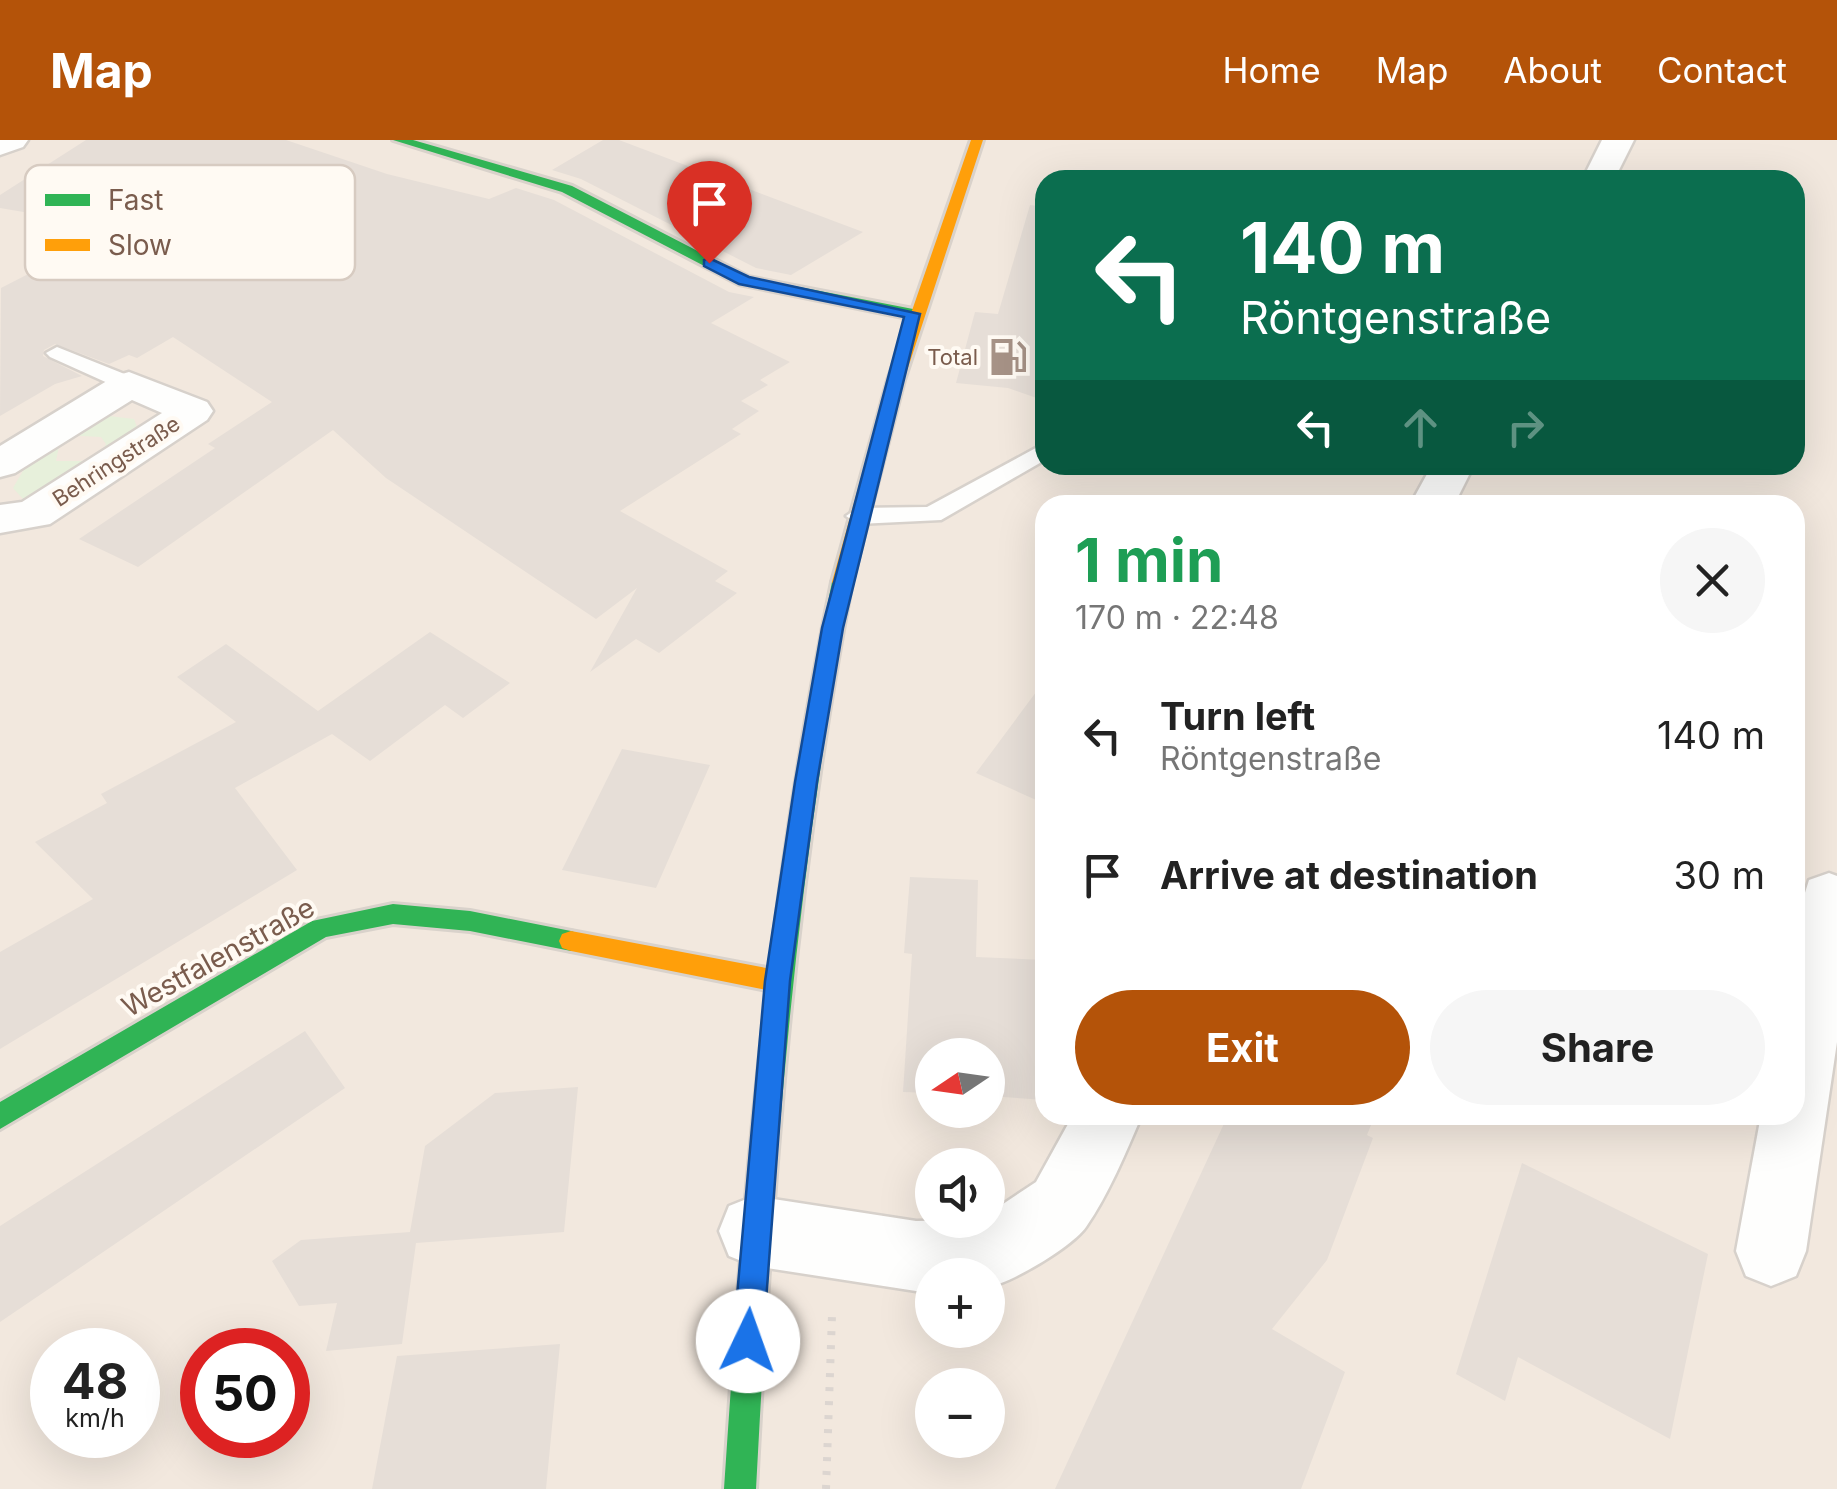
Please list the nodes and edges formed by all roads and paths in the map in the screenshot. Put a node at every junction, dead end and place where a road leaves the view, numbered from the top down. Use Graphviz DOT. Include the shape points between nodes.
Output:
graph roads {
  1 [pos="12,140"];
  2 [pos="399,140"];
  3 [pos="976,140"];
  4 [pos="1618,140"];
  5 [pos="0,146"];
  6 [pos="1603,170"];
  7 [pos="913,314"];
  8 [pos="57,352"];
  9 [pos="129,384"];
  10 [pos="1035,456"];
  11 [pos="0,464"];
  12 [pos="858,516"];
  13 [pos="0,518"];
  14 [pos="1820,893"];
  15 [pos="778,981"];
  16 [pos="1805,1021"];
  17 [pos="0,1116"];
  18 [pos="1104,1125"];
  19 [pos="1792,1125"];
  20 [pos="754,1230"];
  21 [pos="834,1244"];
  22 [pos="1772,1251"];
  23 [pos="740,1489"];
  24 [pos="826,1489"];
  1 -- 5 [label="street"];
  2 -- 7 [label="main road" via="567,189 744,281"];
  3 -- 7 [label="main road"];
  4 -- 6 [label="street"];
  7 -- 12 [label="main road"];
  8 -- 9 [label="lane"];
  9 -- 11 [label="street"];
  9 -- 13 [label="street, Behringstraße" via="192,411 34,514"];
  10 -- 12 [label="lane" via="932,514"];
  12 -- 15 [label="main road" via="832,628"];
  14 -- 16 [label="street"];
  15 -- 17 [label="main road, Westfalenstraße" via="470,921 393,914 322,928"];
  15 -- 20 [label="main road"];
  18 -- 21 [label="street" via="1060,1206 992,1252 916,1256"];
  19 -- 22 [label="street"];
  20 -- 21 [label="street"];
  20 -- 23 [label="main road"];
  21 -- 24 [label="path"];
}
